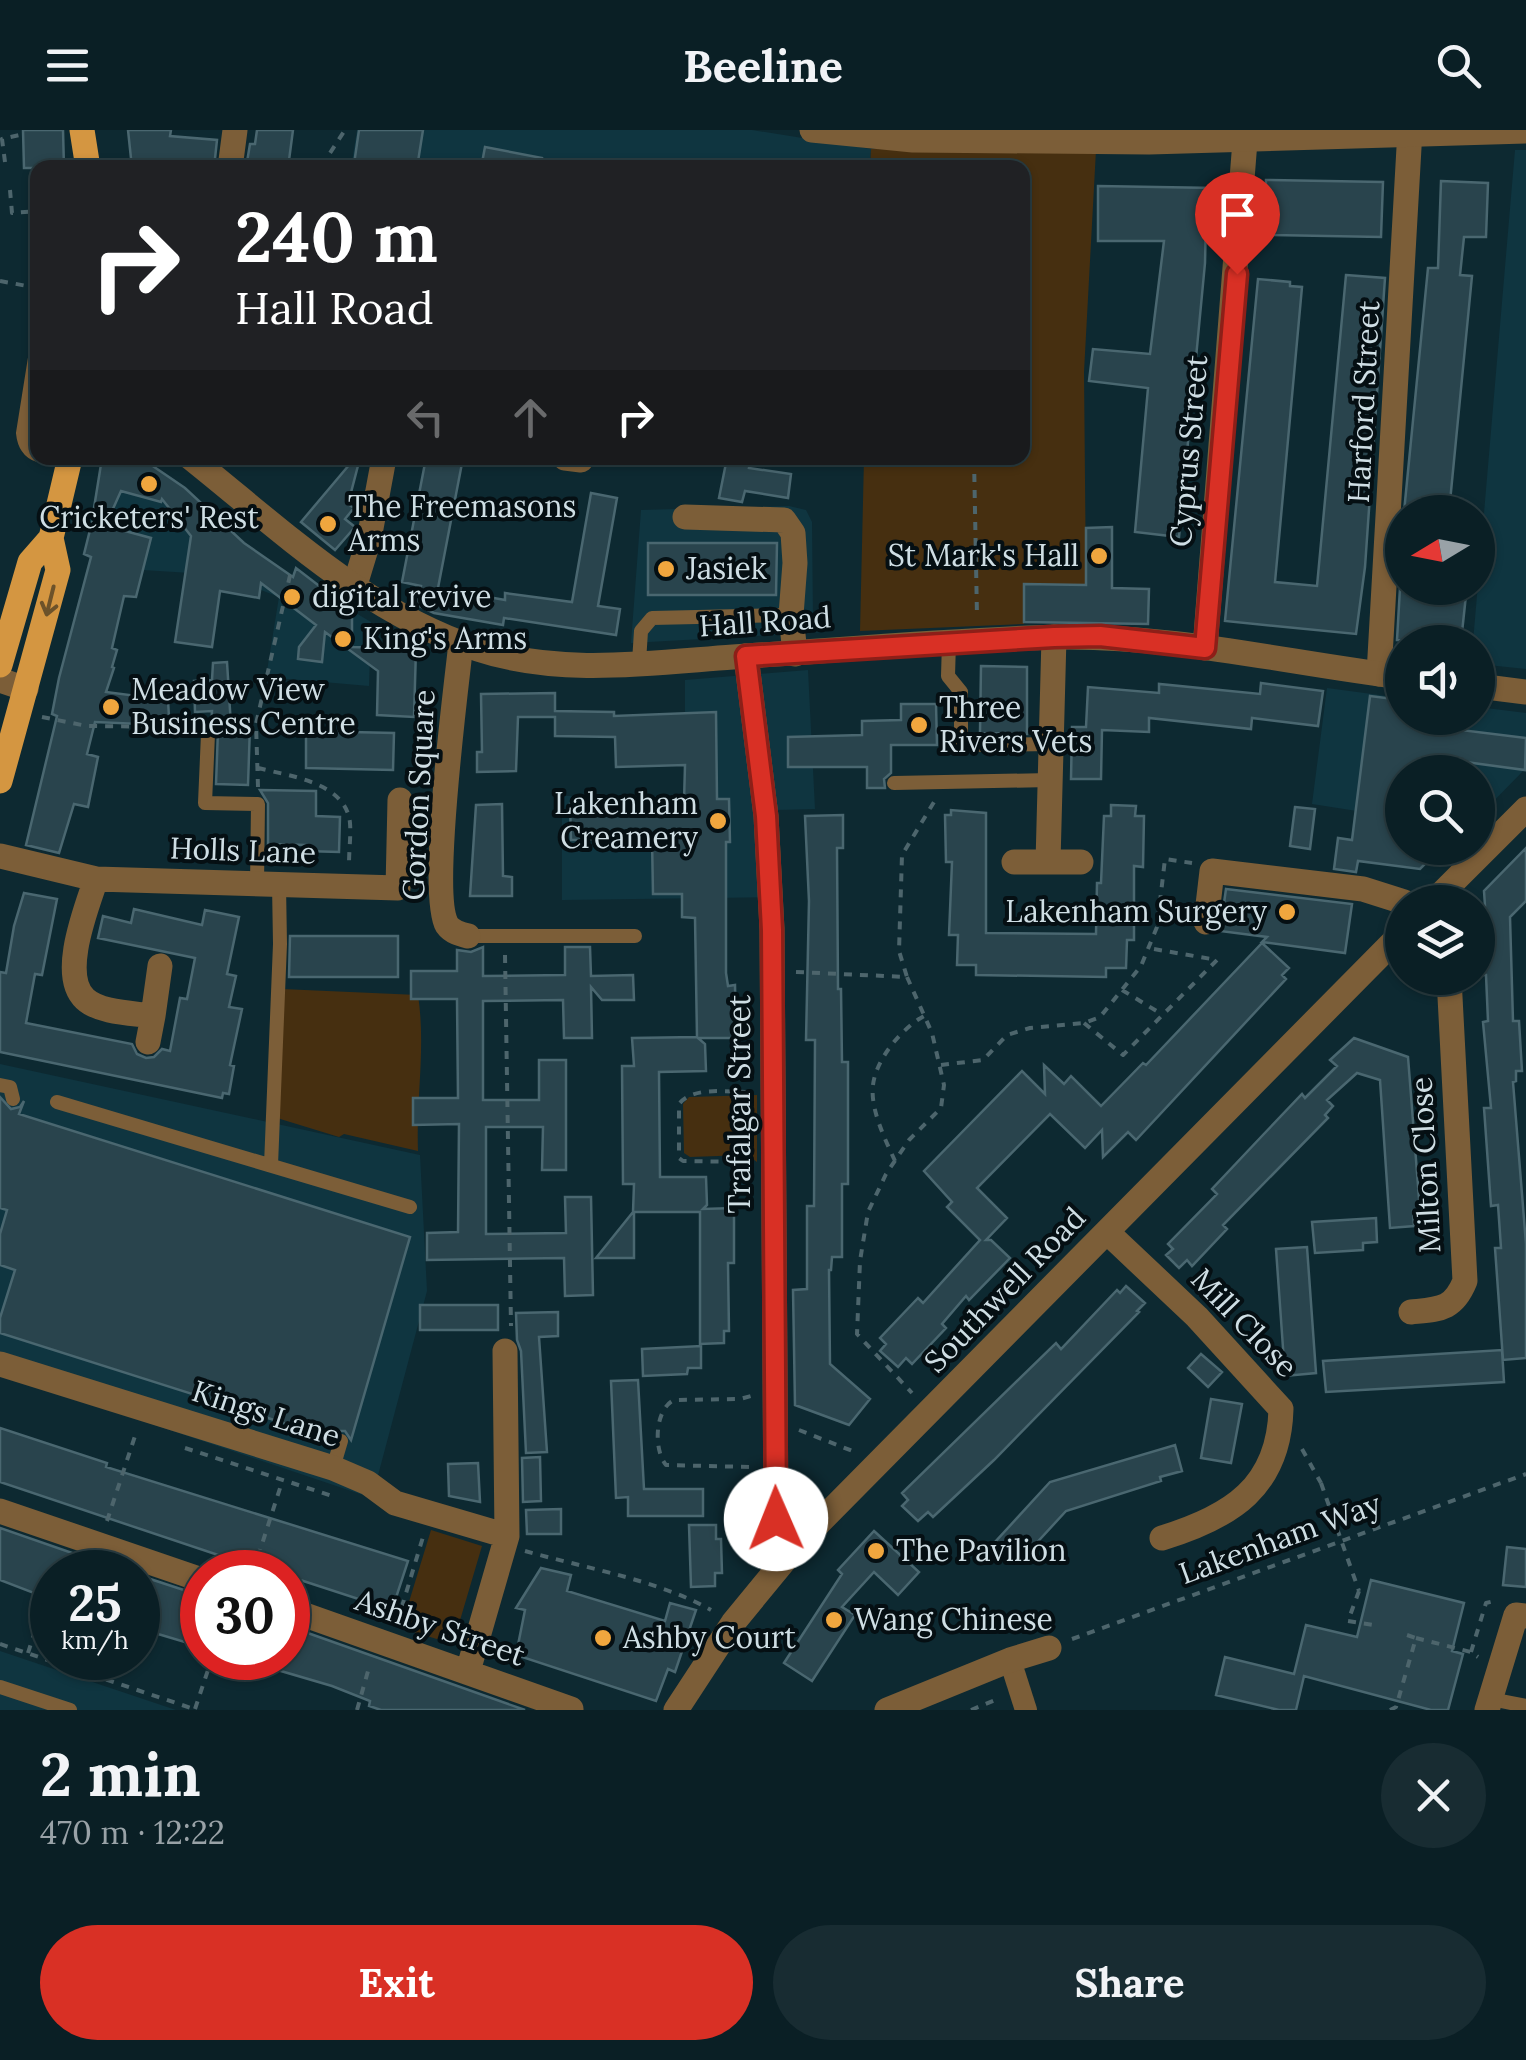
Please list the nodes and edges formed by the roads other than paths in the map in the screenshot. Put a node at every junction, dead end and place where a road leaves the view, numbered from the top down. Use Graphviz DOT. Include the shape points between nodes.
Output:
graph roads {
  1 [pos="82,130"];
  2 [pos="235,130"];
  3 [pos="812,130"];
  4 [pos="1410,131"];
  5 [pos="1526,131"];
  6 [pos="981,135"];
  7 [pos="1245,140"];
  8 [pos="87,160"];
  9 [pos="231,160"];
  10 [pos="30,389"];
  11 [pos="30,450"];
  12 [pos="60,465"];
  13 [pos="200,465"];
  14 [pos="383,465"];
  15 [pos="685,517"];
  16 [pos="51,538"];
  17 [pos="354,588"];
  18 [pos="792,614"];
  19 [pos="1393,625"];
  20 [pos="1054,637"];
  21 [pos="949,642"];
  22 [pos="461,643"];
  23 [pos="1205,648"];
  24 [pos="2,652"];
  25 [pos="794,654"];
  26 [pos="746,656"];
  27 [pos="639,662"];
  28 [pos="32,664"];
  29 [pos="1385,675"];
  30 [pos="0,680"];
  31 [pos="1495,688"];
  32 [pos="26,689"];
  33 [pos="1526,692"];
  34 [pos="207,729"];
  35 [pos="1052,744"];
  36 [pos="1050,780"];
  37 [pos="0,781"];
  38 [pos="894,783"];
  39 [pos="400,800"];
  40 [pos="1526,809"];
  41 [pos="0,856"];
  42 [pos="1014,862"];
  43 [pos="1048,862"];
  44 [pos="1081,862"];
  45 [pos="96,879"];
  46 [pos="1451,885"];
  47 [pos="268,886"];
  48 [pos="1385,897"];
  49 [pos="1206,922"];
  50 [pos="468,936"];
  51 [pos="634,936"];
  52 [pos="1385,950"];
  53 [pos="160,966"];
  54 [pos="1450,995"];
  55 [pos="153,1016"];
  56 [pos="148,1042"];
  57 [pos="0,1085"];
  58 [pos="13,1099"];
  59 [pos="57,1102"];
  60 [pos="270,1166"];
  61 [pos="410,1208"];
  62 [pos="1107,1232"];
  63 [pos="1410,1312"];
  64 [pos="504,1351"];
  65 [pos="0,1364"];
  66 [pos="341,1441"];
  67 [pos="333,1468"];
  68 [pos="0,1511"];
  69 [pos="1162,1538"];
  70 [pos="506,1541"];
  71 [pos="797,1545"];
  72 [pos="180,1572"];
  73 [pos="1514,1610"];
  74 [pos="310,1617"];
  75 [pos="1049,1648"];
  76 [pos="1010,1660"];
  77 [pos="468,1672"];
  78 [pos="0,1687"];
  79 [pos="1489,1704"];
  80 [pos="1526,1706"];
  81 [pos="571,1708"];
  82 [pos="70,1710"];
  83 [pos="676,1710"];
  84 [pos="887,1710"];
  85 [pos="1026,1710"];
  1 -- 8 [label="main road"];
  2 -- 9 [label="street"];
  3 -- 6 [label="street" via="899,140"];
  4 -- 5 [label="street"];
  4 -- 7 [label="street"];
  4 -- 19 [label="street, Harford Street"];
  6 -- 7 [label="street"];
  7 -- 23 [label="street, Cyprus Street"];
  10 -- 11 [label="lane" via="23,433"];
  12 -- 16 [label="main road"];
  13 -- 17 [label="street, Hall Road"];
  14 -- 17 [label="street"];
  15 -- 18 [label="street" via="745,510 784,520 794,533"];
  16 -- 24 [label="main road" via="30,562"];
  16 -- 28 [label="main road, one-way" via="58,570"];
  17 -- 22 [label="street, Hall Road"];
  18 -- 25 [label="street"];
  18 -- 27 [label="lane" via="652,618 642,631"];
  20 -- 21 [label="street, Hall Road"];
  20 -- 23 [label="street, Hall Road"];
  20 -- 35 [label="street"];
  21 -- 25 [label="street, Hall Road"];
  21 -- 35 [label="lane" via="948,676 961,692 961,745"];
  22 -- 27 [label="street, Hall Road" via="573,665"];
  22 -- 50 [label="street, Gordon Square" via="442,890 448,925"];
  23 -- 29 [label="street, Hall Road"];
  24 -- 28 [label="street"];
  25 -- 26 [label="street, Hall Road"];
  26 -- 27 [label="street, Hall Road"];
  26 -- 71 [label="street, Trafalgar Street" via="766,816 772,972 776,1519"];
  28 -- 32 [label="main road"];
  30 -- 32 [label="street"];
  31 -- 33 [label="street"];
  32 -- 37 [label="main road"];
  34 -- 47 [label="lane" via="205,804 258,804"];
  35 -- 36 [label="street"];
  36 -- 38 [label="lane"];
  36 -- 43 [label="street"];
  39 -- 47 [label="street, Holls Lane" via="398,888"];
  40 -- 46 [label="street"];
  41 -- 45 [label="street, Holls Lane"];
  42 -- 43 [label="street"];
  43 -- 44 [label="street"];
  45 -- 47 [label="street, Holls Lane"];
  45 -- 55 [label="street" via="73,978 84,998 103,1008"];
  47 -- 60 [label="lane" via="280,944"];
  48 -- 49 [label="street" via="1212,871"];
  50 -- 51 [label="lane"];
  52 -- 62 [label="street, Southwell Road"];
  53 -- 55 [label="street"];
  54 -- 63 [label="street, Milton Close" via="1465,1280 1444,1308"];
  55 -- 56 [label="street"];
  57 -- 58 [label="lane" via="10,1087"];
  59 -- 60 [label="lane"];
  60 -- 61 [label="lane"];
  62 -- 69 [label="street, Mill Close" via="1281,1409 1280,1439 1244,1500 1205,1525"];
  62 -- 71 [label="street, Southwell Road"];
  64 -- 70 [label="street"];
  65 -- 67 [label="street, Kings Lane"];
  66 -- 67 [label="lane"];
  67 -- 70 [label="street, Kings Lane" via="395,1504"];
  68 -- 72 [label="street"];
  70 -- 77 [label="street"];
  71 -- 83 [label="street, Southwell Road" via="733,1622"];
  73 -- 79 [label="street"];
  74 -- 77 [label="street, Ashby Street"];
  75 -- 76 [label="street"];
  76 -- 84 [label="street"];
  76 -- 85 [label="street"];
  77 -- 81 [label="street, Ashby Street"];
  78 -- 82 [label="lane"];
  79 -- 80 [label="lane"];
}
